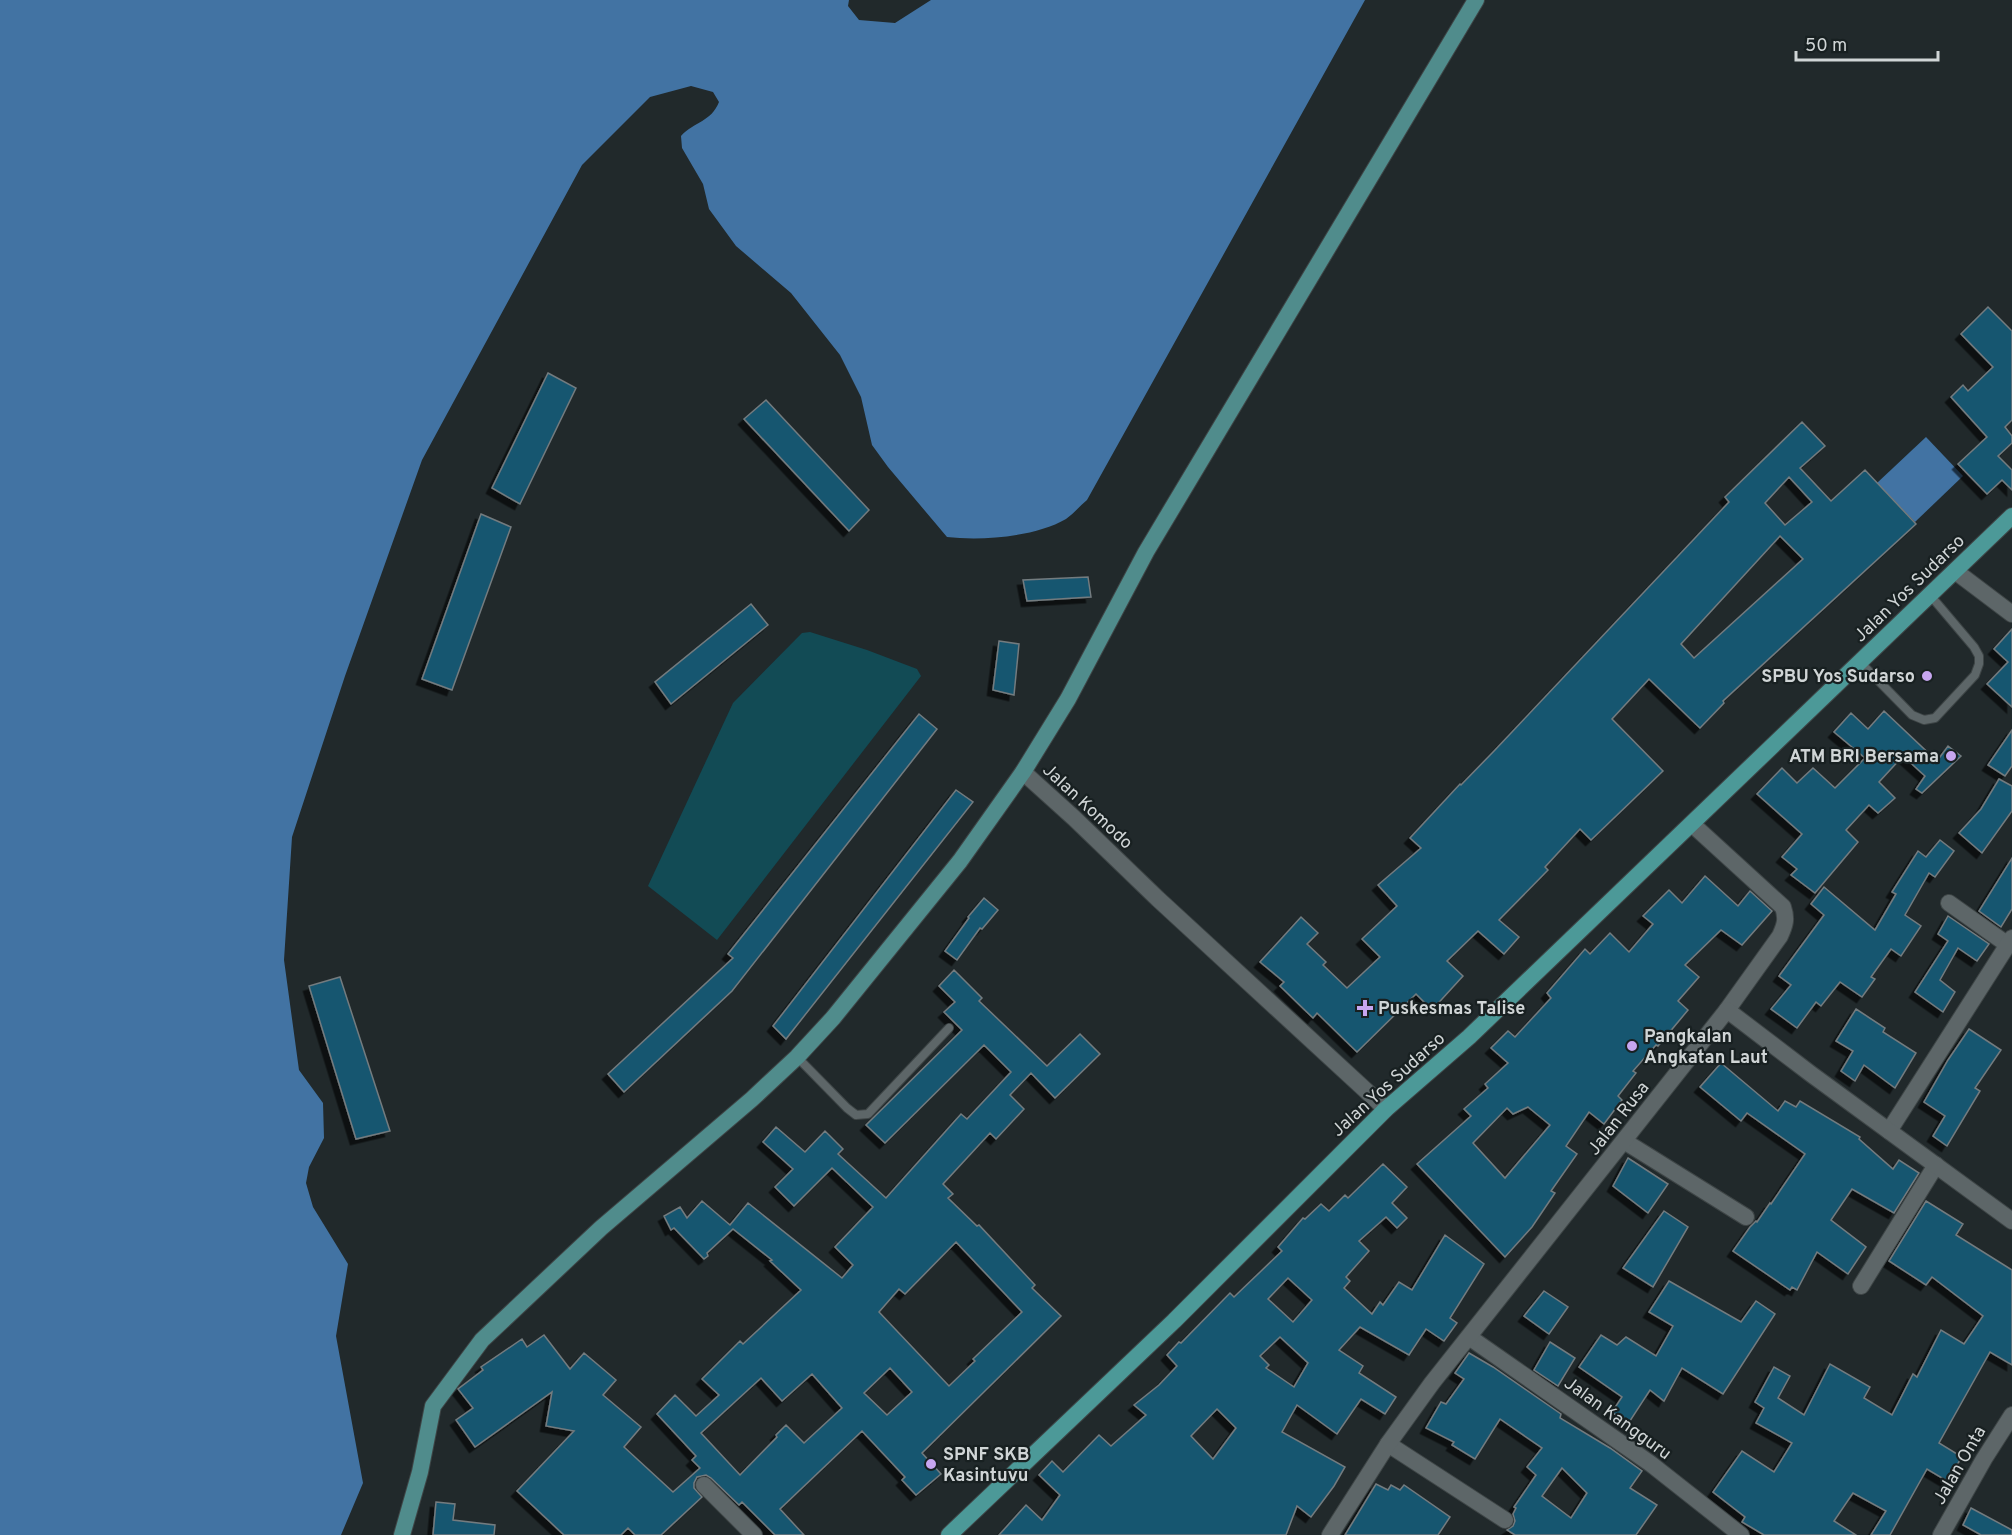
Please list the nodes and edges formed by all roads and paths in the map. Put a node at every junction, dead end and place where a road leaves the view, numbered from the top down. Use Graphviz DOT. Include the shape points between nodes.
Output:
graph roads {
  1 [pos="1476,0"];
  2 [pos="2012,516"];
  3 [pos="1955,571"];
  4 [pos="1930,595"];
  5 [pos="2012,614"];
  6 [pos="1860,662"];
  7 [pos="1023,772"];
  8 [pos="1692,824"];
  9 [pos="1949,903"];
  10 [pos="2010,941"];
  11 [pos="1727,1010"];
  12 [pos="950,1028"];
  13 [pos="797,1057"];
  14 [pos="1386,1109"];
  15 [pos="1889,1131"];
  16 [pos="1624,1141"];
  17 [pos="1936,1165"];
  18 [pos="1746,1216"];
  19 [pos="2012,1221"];
  20 [pos="1861,1286"];
  21 [pos="1469,1337"];
  22 [pos="2012,1415"];
  23 [pos="1388,1444"];
  24 [pos="704,1485"];
  25 [pos="1505,1520"];
  26 [pos="402,1535"];
  27 [pos="754,1535"];
  28 [pos="949,1535"];
  29 [pos="1330,1535"];
  30 [pos="1741,1535"];
  31 [pos="1941,1535"];
  1 -- 7 [label="main road" via="1146,552 1068,699"];
  2 -- 3 [label="highway, Jalan Yos Sudarso"];
  3 -- 4 [label="highway, Jalan Yos Sudarso"];
  3 -- 5 [label="street"];
  4 -- 6 [label="highway, Jalan Yos Sudarso"];
  4 -- 6 [label="lane" via="1979,656 1975,675 1935,718 1924,720 1912,715"];
  6 -- 8 [label="highway, Jalan Yos Sudarso"];
  7 -- 13 [label="main road, Jalan Komodo" via="960,861"];
  7 -- 14 [label="street, Jalan Komodo"];
  8 -- 11 [label="street, Jalan Rusa" via="1785,914 1779,936"];
  8 -- 14 [label="highway, Jalan Yos Sudarso" via="1469,1037"];
  9 -- 10 [label="street"];
  10 -- 15 [label="street"];
  11 -- 15 [label="street"];
  11 -- 16 [label="street, Jalan Rusa"];
  12 -- 13 [label="lane" via="868,1114 856,1115 847,1108"];
  13 -- 26 [label="main road, Jalan Komodo" via="601,1228 482,1340 433,1406"];
  14 -- 28 [label="highway, Jalan Yos Sudarso" via="1173,1321"];
  15 -- 17 [label="street"];
  16 -- 18 [label="street"];
  16 -- 21 [label="street, Jalan Rusa"];
  17 -- 19 [label="street"];
  17 -- 20 [label="street"];
  21 -- 23 [label="street, Jalan Rusa"];
  21 -- 30 [label="street, Jalan Kangguru" via="1641,1457"];
  22 -- 31 [label="street, Jalan Onta"];
  23 -- 25 [label="street"];
  23 -- 29 [label="street, Jalan Rusa"];
  24 -- 27 [label="street"];
}
